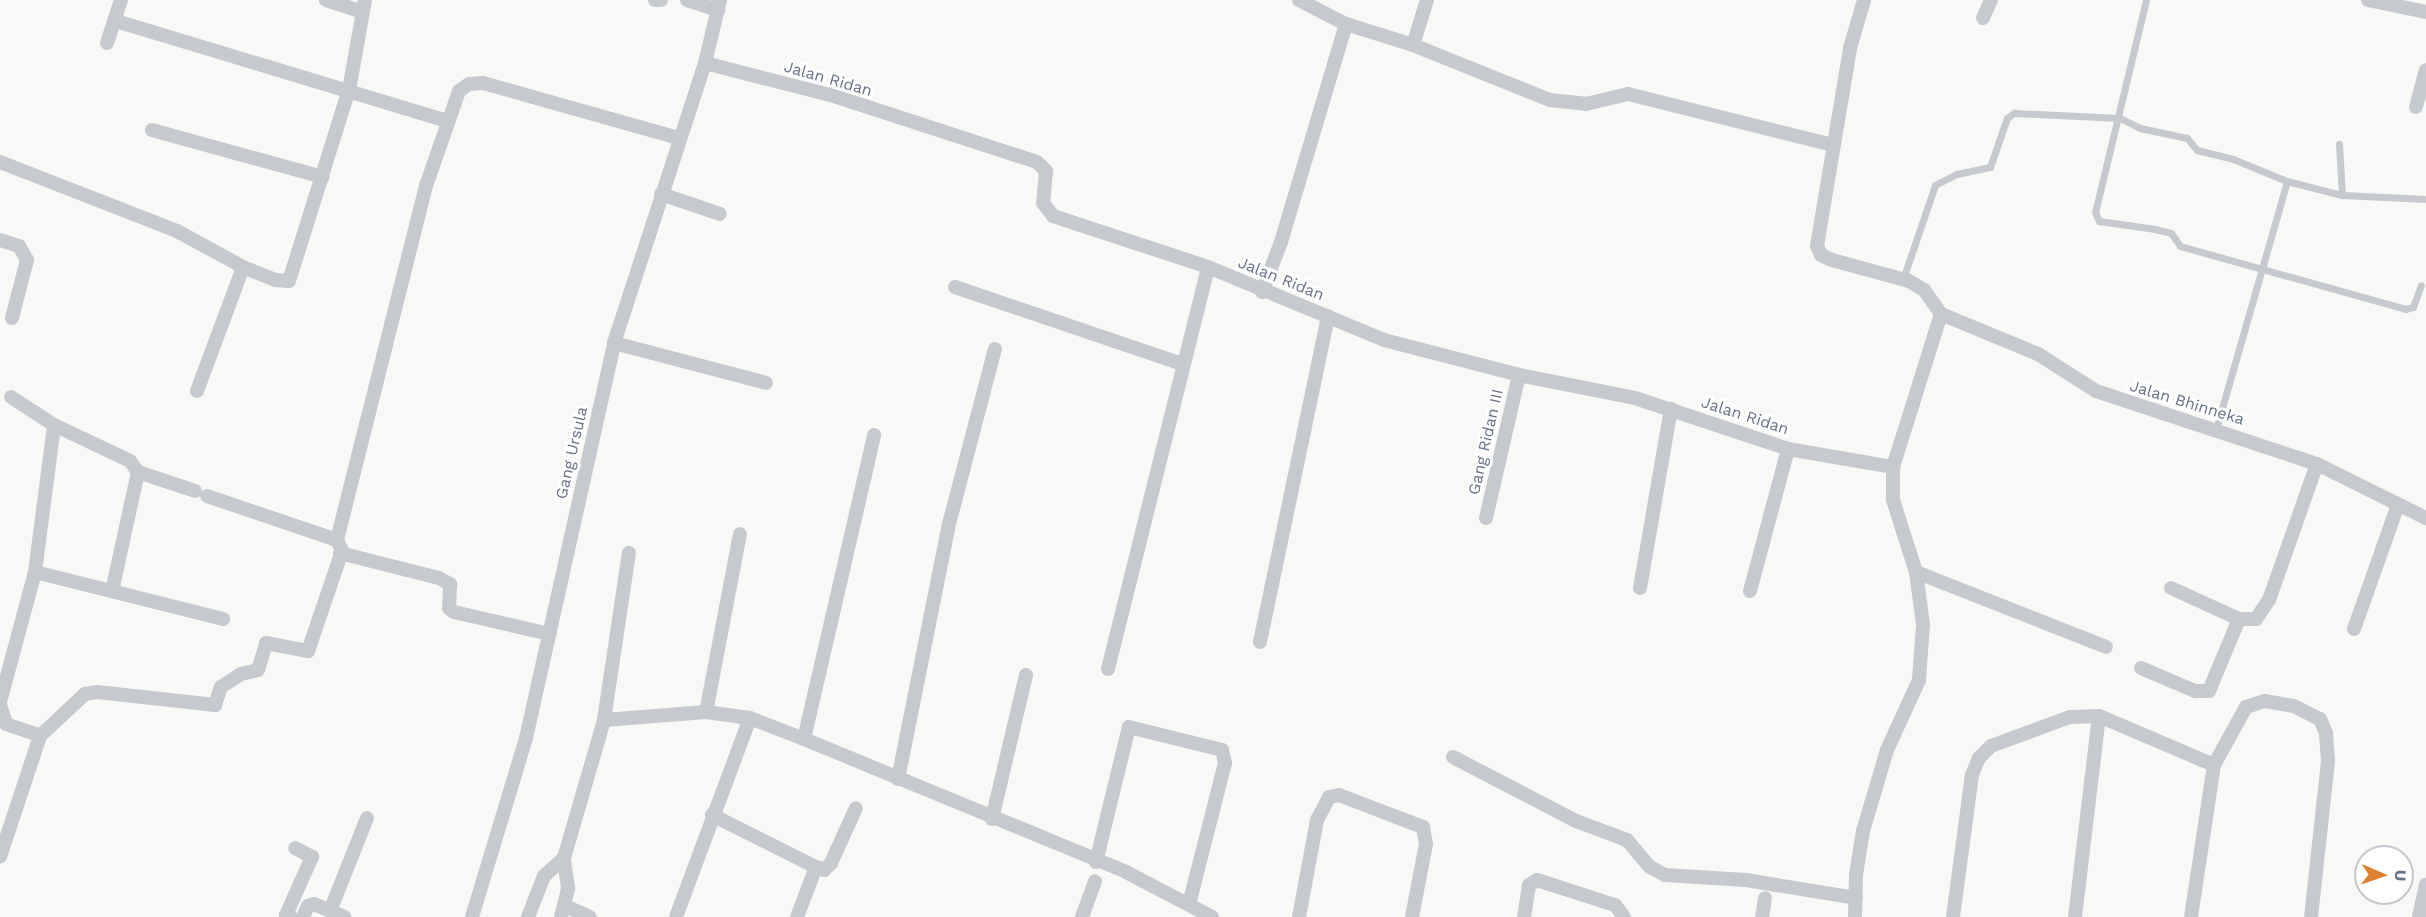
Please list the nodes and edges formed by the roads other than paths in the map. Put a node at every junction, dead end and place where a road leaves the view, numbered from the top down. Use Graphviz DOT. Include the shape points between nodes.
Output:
graph roads {
  1 [pos="121,0"];
  2 [pos="326,0"];
  3 [pos="655,0"];
  4 [pos="661,0"];
  5 [pos="687,0"];
  6 [pos="1426,0"];
  7 [pos="1864,0"];
  8 [pos="1991,0"];
  9 [pos="2146,0"];
  10 [pos="2368,0"];
  11 [pos="1303,1"];
  12 [pos="719,5"];
  13 [pos="364,6"];
  14 [pos="2426,12"];
  15 [pos="1983,18"];
  16 [pos="116,21"];
  17 [pos="1346,24"];
  18 [pos="107,44"];
  19 [pos="1413,45"];
  20 [pos="705,63"];
  21 [pos="2426,70"];
  22 [pos="349,90"];
  23 [pos="2416,107"];
  24 [pos="2120,118"];
  25 [pos="447,121"];
  26 [pos="152,130"];
  27 [pos="679,138"];
  28 [pos="2339,144"];
  29 [pos="1833,145"];
  30 [pos="0,162"];
  31 [pos="323,177"];
  32 [pos="2287,181"];
  33 [pos="661,194"];
  34 [pos="2342,195"];
  35 [pos="2426,200"];
  36 [pos="720,214"];
  37 [pos="0,240"];
  38 [pos="243,267"];
  39 [pos="1208,267"];
  40 [pos="2264,272"];
  41 [pos="1903,279"];
  42 [pos="2421,285"];
  43 [pos="955,287"];
  44 [pos="1262,292"];
  45 [pos="1941,314"];
  46 [pos="1328,316"];
  47 [pos="12,318"];
  48 [pos="614,343"];
  49 [pos="995,349"];
  50 [pos="1183,364"];
  51 [pos="1519,375"];
  52 [pos="766,384"];
  53 [pos="197,391"];
  54 [pos="11,397"];
  55 [pos="1671,409"];
  56 [pos="54,425"];
  57 [pos="2216,429"];
  58 [pos="874,435"];
  59 [pos="1788,448"];
  60 [pos="2317,464"];
  61 [pos="1893,467"];
  62 [pos="138,472"];
  63 [pos="2398,505"];
  64 [pos="1486,518"];
  65 [pos="2426,518"];
  66 [pos="740,534"];
  67 [pos="338,546"];
  68 [pos="629,553"];
  69 [pos="35,572"];
  70 [pos="1916,572"];
  71 [pos="1640,588"];
  72 [pos="2171,588"];
  73 [pos="112,591"];
  74 [pos="1750,591"];
  75 [pos="223,619"];
  76 [pos="2239,619"];
  77 [pos="2354,629"];
  78 [pos="549,634"];
  79 [pos="1260,642"];
  80 [pos="2106,647"];
  81 [pos="2141,668"];
  82 [pos="1108,669"];
  83 [pos="1026,675"];
  84 [pos="0,704"];
  85 [pos="706,712"];
  86 [pos="2099,716"];
  87 [pos="750,718"];
  88 [pos="604,720"];
  89 [pos="40,736"];
  90 [pos="804,739"];
  91 [pos="1453,757"];
  92 [pos="2214,765"];
  93 [pos="898,779"];
  94 [pos="856,808"];
  95 [pos="712,815"];
  96 [pos="367,818"];
  97 [pos="992,819"];
  98 [pos="295,848"];
  99 [pos="0,856"];
  100 [pos="564,858"];
  101 [pos="1096,862"];
  102 [pos="816,867"];
  103 [pos="1095,881"];
  104 [pos="2426,885"];
  105 [pos="1765,898"];
  106 [pos="1856,898"];
  107 [pos="1190,904"];
  108 [pos="563,912"];
  109 [pos="337,914"];
  110 [pos="291,917"];
  111 [pos="303,917"];
  112 [pos="472,917"];
  113 [pos="528,917"];
  114 [pos="590,917"];
  115 [pos="676,917"];
  116 [pos="797,917"];
  117 [pos="1082,917"];
  118 [pos="1212,917"];
  119 [pos="1299,917"];
  120 [pos="1412,917"];
  121 [pos="1524,917"];
  122 [pos="1624,917"];
  123 [pos="1762,917"];
  124 [pos="1855,917"];
  125 [pos="1953,917"];
  126 [pos="2075,917"];
  127 [pos="2190,917"];
  128 [pos="2311,917"];
  129 [pos="2419,917"];
  1 -- 16 [label="street"];
  2 -- 13 [label="street"];
  3 -- 4 [label="street"];
  5 -- 12 [label="street"];
  6 -- 19 [label="street"];
  7 -- 29 [label="street" via="1850,48"];
  8 -- 15 [label="street"];
  9 -- 24 [label="lane"];
  10 -- 14 [label="street"];
  11 -- 17 [label="street"];
  12 -- 20 [label="street, Gang Ursula"];
  13 -- 22 [label="street"];
  16 -- 18 [label="street"];
  16 -- 22 [label="street"];
  17 -- 19 [label="street"];
  17 -- 44 [label="street" via="1281,242"];
  19 -- 29 [label="street" via="1550,100 1586,104 1628,94"];
  20 -- 27 [label="street, Gang Ursula"];
  20 -- 39 [label="street, Jalan Ridan" via="837,97 1037,162 1046,171 1043,203 1053,216"];
  21 -- 23 [label="street"];
  22 -- 25 [label="street"];
  22 -- 31 [label="street"];
  24 -- 32 [label="lane" via="2140,128 2187,138 2197,150 2233,159"];
  24 -- 40 [label="lane" via="2095,212 2099,221 2171,233 2180,246"];
  24 -- 41 [label="lane" via="2011,114 1990,167 1957,174 1935,185"];
  25 -- 27 [label="street" via="459,91 469,84 483,83"];
  25 -- 67 [label="street" via="427,183"];
  26 -- 31 [label="street"];
  27 -- 33 [label="street, Gang Ursula"];
  28 -- 34 [label="lane"];
  29 -- 41 [label="street" via="1819,229 1821,255"];
  30 -- 38 [label="street" via="177,231"];
  31 -- 38 [label="street" via="292,278 284,282"];
  32 -- 34 [label="lane"];
  32 -- 40 [label="lane"];
  33 -- 36 [label="street"];
  33 -- 48 [label="street, Gang Ursula"];
  34 -- 35 [label="lane"];
  37 -- 47 [label="street" via="19,246 27,260"];
  38 -- 53 [label="street"];
  39 -- 44 [label="street, Jalan Ridan"];
  39 -- 50 [label="street"];
  40 -- 42 [label="lane" via="2405,309 2413,307"];
  40 -- 57 [label="lane"];
  41 -- 45 [label="street" via="1924,290"];
  43 -- 50 [label="street"];
  44 -- 46 [label="street, Jalan Ridan"];
  45 -- 57 [label="street, Jalan Bhinneka" via="2038,354 2096,391"];
  45 -- 61 [label="street"];
  46 -- 51 [label="street, Jalan Ridan" via="1384,340"];
  46 -- 79 [label="street"];
  48 -- 52 [label="street"];
  48 -- 78 [label="street, Gang Ursula"];
  49 -- 93 [label="street" via="949,524"];
  50 -- 82 [label="street"];
  51 -- 55 [label="street, Jalan Ridan"];
  51 -- 64 [label="street, Gang Ridan III"];
  54 -- 56 [label="street"];
  55 -- 59 [label="street, Jalan Ridan"];
  55 -- 71 [label="street"];
  56 -- 62 [label="street" via="116,453"];
  56 -- 69 [label="street"];
  57 -- 60 [label="street, Jalan Bhinneka"];
  58 -- 90 [label="street"];
  59 -- 61 [label="street, Jalan Ridan"];
  59 -- 74 [label="street"];
  60 -- 63 [label="street, Jalan Bhinneka"];
  60 -- 76 [label="street" via="2269,600 2256,619"];
  61 -- 70 [label="street" via="1893,500"];
  62 -- 67 [label="street"];
  62 -- 73 [label="street"];
  63 -- 65 [label="street, Jalan Bhinneka"];
  63 -- 77 [label="street"];
  66 -- 85 [label="street"];
  67 -- 78 [label="street" via="450,584 449,608 454,612"];
  67 -- 89 [label="street" via="308,651 266,643 258,670 241,674 220,687 215,705 97,692 85,694 72,703 50,731"];
  68 -- 88 [label="street"];
  69 -- 73 [label="street"];
  69 -- 84 [label="street"];
  70 -- 80 [label="street"];
  70 -- 106 [label="street" via="1923,624 1919,680 1887,750 1863,831"];
  72 -- 76 [label="street"];
  73 -- 75 [label="street"];
  76 -- 81 [label="street" via="2209,691 2194,691"];
  78 -- 112 [label="street, Gang Ursula" via="526,738"];
  83 -- 97 [label="street"];
  84 -- 89 [label="street" via="6,724"];
  85 -- 87 [label="street"];
  85 -- 88 [label="street"];
  86 -- 92 [label="street"];
  86 -- 125 [label="street" via="2070,717 1991,746 1979,758 1969,790"];
  86 -- 126 [label="street"];
  87 -- 90 [label="street"];
  87 -- 95 [label="street"];
  88 -- 100 [label="street"];
  89 -- 99 [label="street"];
  90 -- 93 [label="street"];
  91 -- 106 [label="street" via="1576,821 1627,840 1650,867 1665,875 1746,880"];
  92 -- 127 [label="street"];
  92 -- 128 [label="street" via="2246,707 2265,700 2294,706 2320,719 2326,733 2328,761"];
  93 -- 97 [label="street"];
  94 -- 102 [label="street" via="831,863 824,870"];
  95 -- 102 [label="street"];
  95 -- 115 [label="street"];
  96 -- 109 [label="street"];
  97 -- 101 [label="street"];
  98 -- 110 [label="street" via="312,857 286,915"];
  100 -- 108 [label="street" via="568,888"];
  100 -- 113 [label="street" via="544,876"];
  101 -- 107 [label="street"];
  101 -- 107 [label="street" via="1129,727 1222,750 1225,763"];
  102 -- 116 [label="street"];
  103 -- 117 [label="street"];
  104 -- 129 [label="street"];
  105 -- 123 [label="street"];
  106 -- 124 [label="street"];
  107 -- 118 [label="street"];
  108 -- 114 [label="street"];
  109 -- 111 [label="street" via="314,904 308,906"];
  119 -- 120 [label="street" via="1317,820 1329,797 1340,795 1423,827 1426,844"];
  121 -- 122 [label="street" via="1529,885 1537,879 1616,904"];
}
